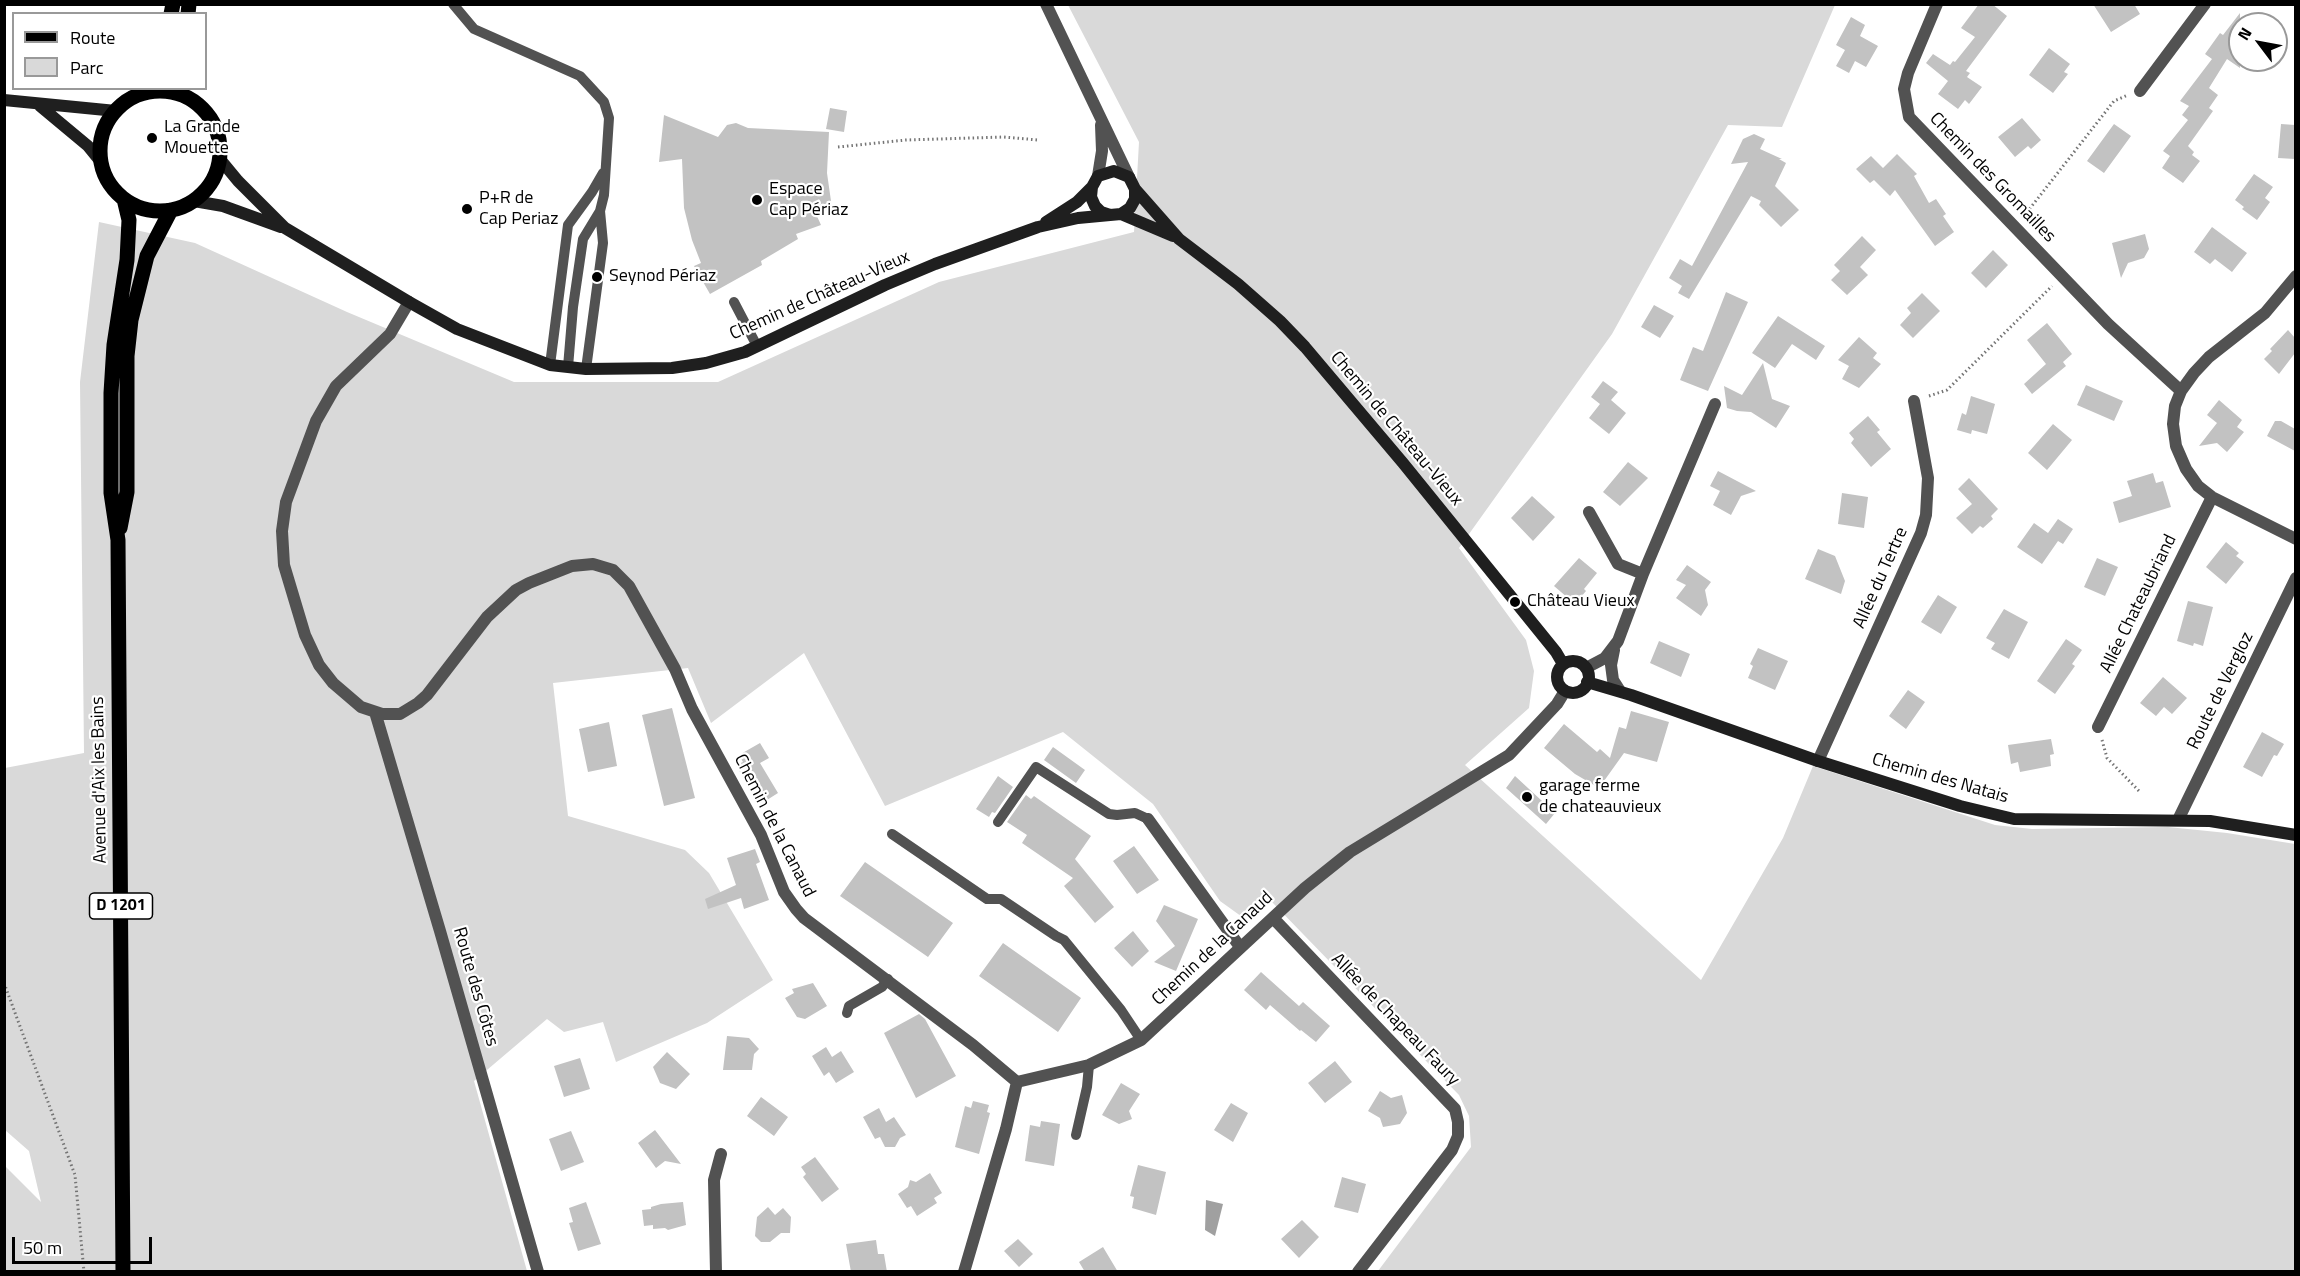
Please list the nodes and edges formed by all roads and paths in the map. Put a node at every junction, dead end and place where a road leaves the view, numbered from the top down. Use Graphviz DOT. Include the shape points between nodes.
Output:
graph roads {
  1 [pos="453,4"];
  2 [pos="1046,4"];
  3 [pos="1937,4"];
  4 [pos="2205,4"];
  5 [pos="2140,90"];
  6 [pos="144,91"];
  7 [pos="189,94"];
  8 [pos="4,100"];
  9 [pos="39,105"];
  10 [pos="116,111"];
  11 [pos="1100,120"];
  12 [pos="1038,140"];
  13 [pos="838,147"];
  14 [pos="219,158"];
  15 [pos="101,162"];
  16 [pos="604,170"];
  17 [pos="1129,177"];
  18 [pos="1095,182"];
  19 [pos="1135,189"];
  20 [pos="124,199"];
  21 [pos="194,201"];
  22 [pos="171,210"];
  23 [pos="600,211"];
  24 [pos="1116,215"];
  25 [pos="1038,227"];
  26 [pos="2015,227"];
  27 [pos="285,228"];
  28 [pos="1179,239"];
  29 [pos="2062,276"];
  30 [pos="2295,276"];
  31 [pos="409,302"];
  32 [pos="734,302"];
  33 [pos="757,346"];
  34 [pos="550,365"];
  35 [pos="568,367"];
  36 [pos="586,369"];
  37 [pos="2181,391"];
  38 [pos="1914,401"];
  39 [pos="1715,404"];
  40 [pos="2212,497"];
  41 [pos="1589,512"];
  42 [pos="2295,539"];
  43 [pos="118,540"];
  44 [pos="1643,574"];
  45 [pos="2295,578"];
  46 [pos="1615,647"];
  47 [pos="1563,664"];
  48 [pos="1586,668"];
  49 [pos="1587,682"];
  50 [pos="1565,691"];
  51 [pos="1620,692"];
  52 [pos="375,712"];
  53 [pos="2098,727"];
  54 [pos="1818,761"];
  55 [pos="2139,791"];
  56 [pos="1148,819"];
  57 [pos="2178,820"];
  58 [pos="998,822"];
  59 [pos="892,834"];
  60 [pos="2295,835"];
  61 [pos="1273,918"];
  62 [pos="1240,947"];
  63 [pos="888,979"];
  64 [pos="4,983"];
  65 [pos="847,1013"];
  66 [pos="1141,1040"];
  67 [pos="1089,1065"];
  68 [pos="1017,1082"];
  69 [pos="1076,1135"];
  70 [pos="721,1154"];
  71 [pos="84,1272"];
  72 [pos="123,1272"];
  73 [pos="538,1272"];
  74 [pos="716,1272"];
  75 [pos="964,1272"];
  76 [pos="1358,1272"];
  1 -- 16 [label="lane" via="474,29 580,76 604,102 609,118"];
  2 -- 11 [label="street"];
  3 -- 26 [label="street, Chemin des Gromailles" via="1904,89 1909,117"];
  4 -- 5 [label="street"];
  5 -- 26 [label="path" via="2114,101"];
  6 -- 7 [label="main road"];
  6 -- 10 [label="main road"];
  7 -- 14 [label="main road" via="210,119 220,145"];
  8 -- 9 [label="street"];
  9 -- 10 [label="street"];
  9 -- 15 [label="street"];
  10 -- 15 [label="main road" via="100,143"];
  11 -- 17 [label="street"];
  11 -- 18 [label="street" via="1102,151"];
  12 -- 13 [label="path" via="906,140"];
  14 -- 21 [label="main road" via="211,182"];
  14 -- 27 [label="street, Chemin de Château-Vieux"];
  15 -- 20 [label="main road" via="109,182"];
  16 -- 23 [label="lane"];
  16 -- 34 [label="lane" via="568,225"];
  17 -- 18 [label="street" via="1114,171"];
  17 -- 19 [label="street"];
  18 -- 24 [label="street" via="1091,196 1095,206 1101,212"];
  18 -- 25 [label="street, Chemin de Château-Vieux" via="1077,202"];
  19 -- 24 [label="street" via="1130,208"];
  19 -- 28 [label="street, Chemin de Château-Vieux"];
  20 -- 22 [label="main road" via="146,210"];
  20 -- 43 [label="main road, Avenue d'Aix les Bains" via="129,220 127,260 111,393 111,493"];
  21 -- 22 [label="main road"];
  21 -- 27 [label="street, Chemin de Château-Vieux" via="223,206"];
  22 -- 43 [label="main road, Avenue d'Aix les Bains" via="147,256 131,320 127,356 127,492"];
  23 -- 35 [label="lane" via="583,239"];
  23 -- 36 [label="lane" via="603,243"];
  24 -- 25 [label="street, Chemin de Château-Vieux"];
  24 -- 28 [label="street, Chemin de Château-Vieux"];
  25 -- 33 [label="street, Chemin de Château-Vieux" via="885,285"];
  26 -- 29 [label="street, Chemin des Gromailles"];
  27 -- 31 [label="street, Chemin de Château-Vieux"];
  28 -- 47 [label="street, Chemin de Château-Vieux" via="1238,284 1305,347"];
  29 -- 37 [label="street, Chemin des Gromailles"];
  29 -- 38 [label="path" via="1947,390"];
  30 -- 37 [label="street" via="2265,313 2210,357"];
  31 -- 34 [label="street, Chemin de Château-Vieux" via="457,329"];
  31 -- 52 [label="street, Chemin de la Canaud" via="390,334 336,386 316,421 286,502 282,531 284,565 313,653 333,683 361,707"];
  32 -- 33 [label="lane"];
  33 -- 36 [label="street, Chemin de Château-Vieux" via="706,363 672,368"];
  34 -- 35 [label="street, Chemin de Château-Vieux"];
  35 -- 36 [label="street, Chemin de Château-Vieux"];
  37 -- 40 [label="street" via="2173,424 2176,446 2198,486"];
  38 -- 54 [label="street, Allée du Tertre" via="1928,478 1926,515"];
  39 -- 44 [label="street"];
  40 -- 42 [label="street"];
  40 -- 53 [label="street, Allée Chateaubriand"];
  41 -- 44 [label="street" via="1618,564"];
  43 -- 72 [label="main road, Avenue d'Aix les Bains / D 1201"];
  44 -- 46 [label="street"];
  45 -- 57 [label="street, Route de Vergloz"];
  46 -- 48 [label="street" via="1605,658"];
  46 -- 51 [label="street" via="1611,665"];
  47 -- 48 [label="street" via="1576,661"];
  47 -- 50 [label="street" via="1557,678"];
  48 -- 49 [label="street"];
  49 -- 50 [label="street" via="1582,690"];
  49 -- 51 [label="street, Chemin des Natais"];
  50 -- 61 [label="street, Chemin de la Canaud" via="1509,755 1350,852"];
  51 -- 54 [label="street, Chemin des Natais"];
  52 -- 63 [label="street, Chemin de la Canaud" via="400,714 418,703 487,617 516,590 572,566 593,564 613,570 629,586 675,669 692,709 761,835 784,892 804,918"];
  52 -- 73 [label="street, Route des Côtes"];
  53 -- 55 [label="path" via="2107,758"];
  54 -- 57 [label="street, Chemin des Natais" via="2014,819"];
  56 -- 58 [label="lane" via="1135,813 1109,814 1036,766"];
  56 -- 62 [label="street"];
  57 -- 60 [label="street, Chemin des Natais"];
  59 -- 66 [label="lane" via="987,899 1001,899 1064,940"];
  61 -- 62 [label="street, Chemin de la Canaud"];
  61 -- 76 [label="street, Allée de Chapeau Faury" via="1455,1109 1458,1136 1452,1150"];
  62 -- 66 [label="street, Chemin de la Canaud"];
  63 -- 65 [label="lane" via="882,987 849,1006"];
  63 -- 68 [label="street, Chemin de la Canaud"];
  64 -- 71 [label="path" via="75,1175"];
  66 -- 67 [label="street, Chemin de la Canaud"];
  67 -- 68 [label="street, Chemin de la Canaud"];
  67 -- 69 [label="lane"];
  68 -- 75 [label="street"];
  70 -- 74 [label="street" via="714,1180"];
}
